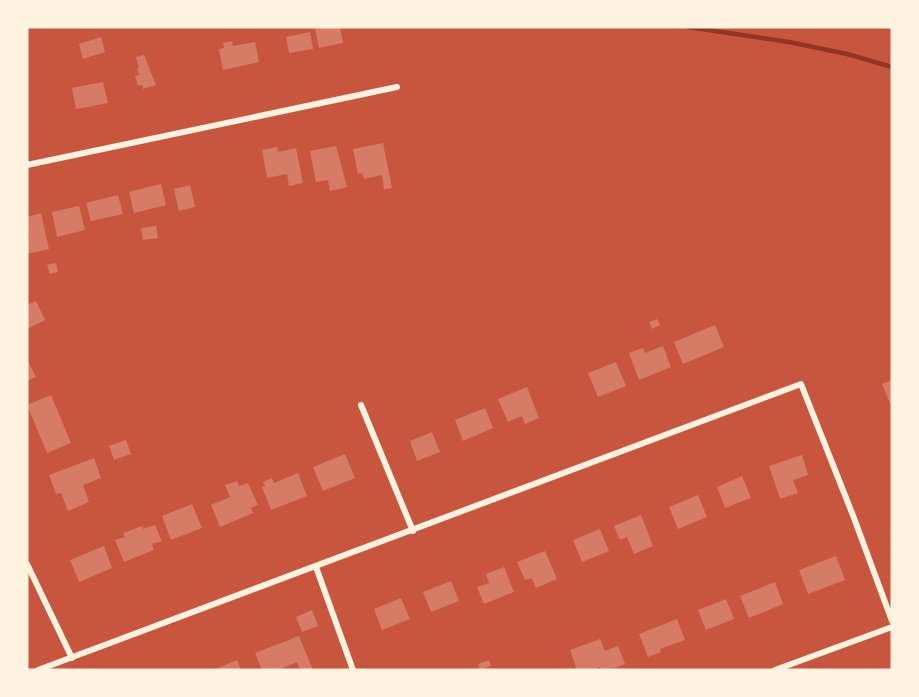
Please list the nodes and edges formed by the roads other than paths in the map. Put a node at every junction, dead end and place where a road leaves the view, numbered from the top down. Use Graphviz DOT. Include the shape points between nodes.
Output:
graph roads {
  1 [pos="397,87"];
  2 [pos="27,165"];
  3 [pos="361,405"];
  4 [pos="413,531"];
  5 [pos="27,564"];
  6 [pos="316,567"];
  7 [pos="892,621"];
  8 [pos="892,627"];
  9 [pos="72,658"];
  10 [pos="38,670"];
  11 [pos="353,670"];
  12 [pos="775,670"];
  1 -- 2 [label="street"];
  3 -- 4 [label="street"];
  4 -- 6 [label="street"];
  4 -- 7 [label="street" via="801,384"];
  5 -- 9 [label="street"];
  6 -- 9 [label="street"];
  6 -- 11 [label="street"];
  8 -- 12 [label="street"];
  9 -- 10 [label="street"];
}
